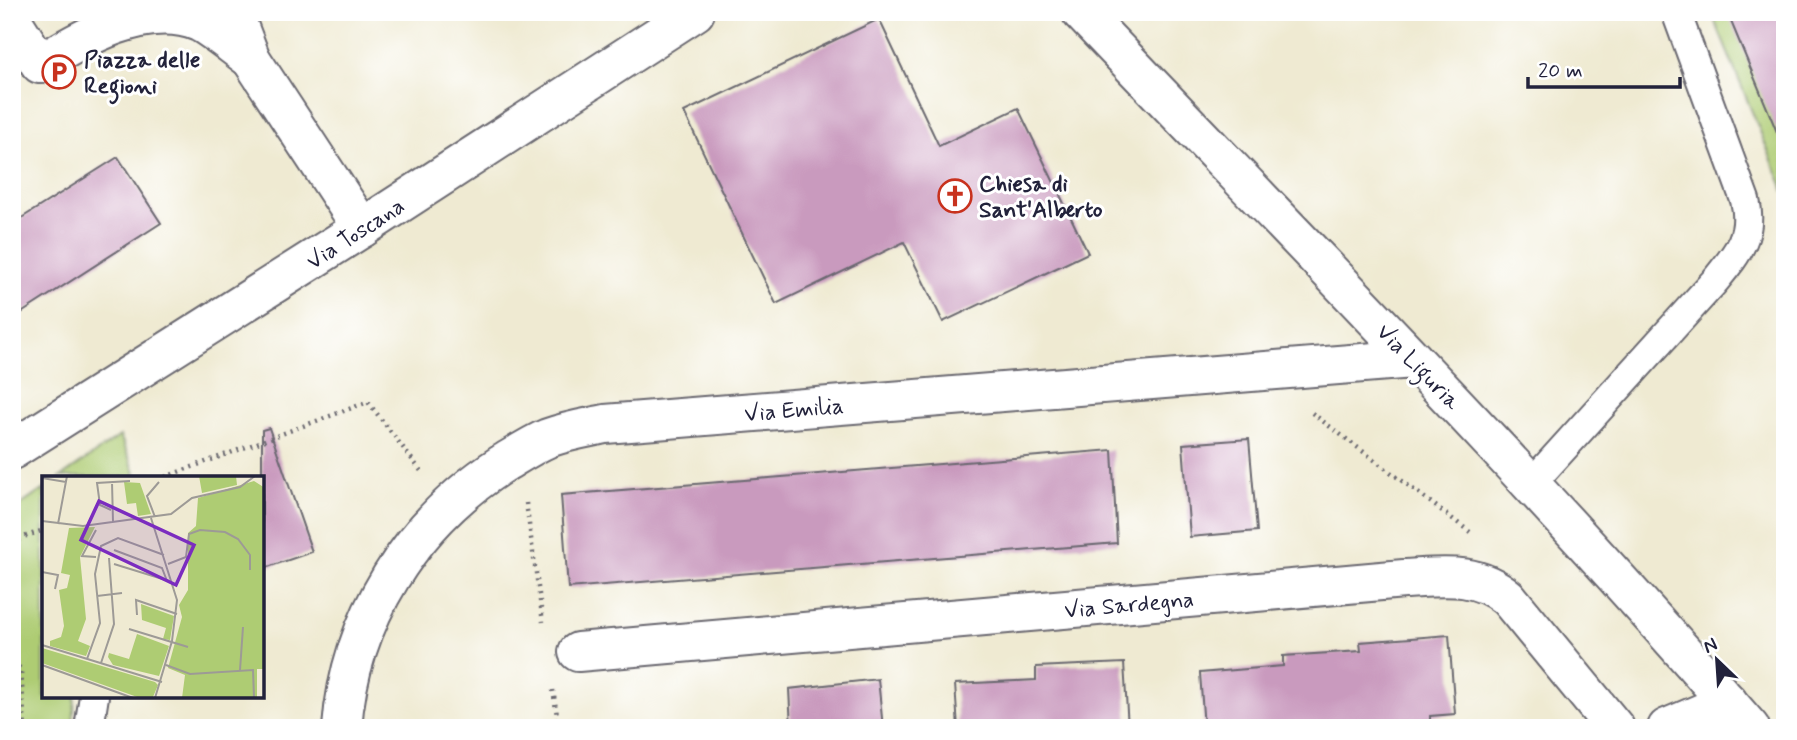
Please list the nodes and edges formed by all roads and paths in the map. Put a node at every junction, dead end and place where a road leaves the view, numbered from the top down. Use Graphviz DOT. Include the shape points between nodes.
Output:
graph roads {
  1 [pos="233,12"];
  2 [pos="695,12"];
  3 [pos="1081,12"];
  4 [pos="1676,12"];
  5 [pos="12,20"];
  6 [pos="106,21"];
  7 [pos="251,59"];
  8 [pos="362,228"];
  9 [pos="1412,359"];
  10 [pos="12,450"];
  11 [pos="519,453"];
  12 [pos="170,476"];
  13 [pos="1531,484"];
  14 [pos="447,505"];
  15 [pos="42,531"];
  16 [pos="19,538"];
  17 [pos="12,541"];
  18 [pos="12,555"];
  19 [pos="544,629"];
  20 [pos="578,652"];
  21 [pos="12,654"];
  22 [pos="21,671"];
  23 [pos="12,680"];
  24 [pos="551,680"];
  25 [pos="94,698"];
  26 [pos="1739,715"];
  27 [pos="25,728"];
  28 [pos="89,728"];
  29 [pos="342,728"];
  30 [pos="559,728"];
  31 [pos="1615,728"];
  32 [pos="1667,728"];
  1 -- 7 [label="street"];
  2 -- 8 [label="street, Via Toscana"];
  3 -- 9 [label="street, Via Liguria"];
  4 -- 13 [label="lane" via="1745,200 1746,235 1714,282"];
  5 -- 6 [label="street" via="40,64"];
  6 -- 7 [label="street" via="154,14 183,16"];
  7 -- 8 [label="street"];
  8 -- 10 [label="street, Via Toscana"];
  9 -- 11 [label="street, Via Emilia" via="605,424 563,433"];
  9 -- 13 [label="street, Via Liguria"];
  11 -- 14 [label="street, Via Emilia"];
  11 -- 19 [label="path"];
  12 -- 14 [label="path" via="368,402"];
  13 -- 26 [label="street, Via Liguria"];
  14 -- 29 [label="street, Via Emilia" via="406,553 377,602 347,685"];
  15 -- 16 [label="path"];
  16 -- 17 [label="path"];
  16 -- 18 [label="path"];
  20 -- 31 [label="street, Via Sardegna" via="1404,579 1461,578 1486,583 1508,598"];
  21 -- 22 [label="path"];
  22 -- 23 [label="path"];
  22 -- 27 [label="path"];
  24 -- 30 [label="path"];
  25 -- 28 [label="lane"];
  26 -- 32 [label="street"];
}
